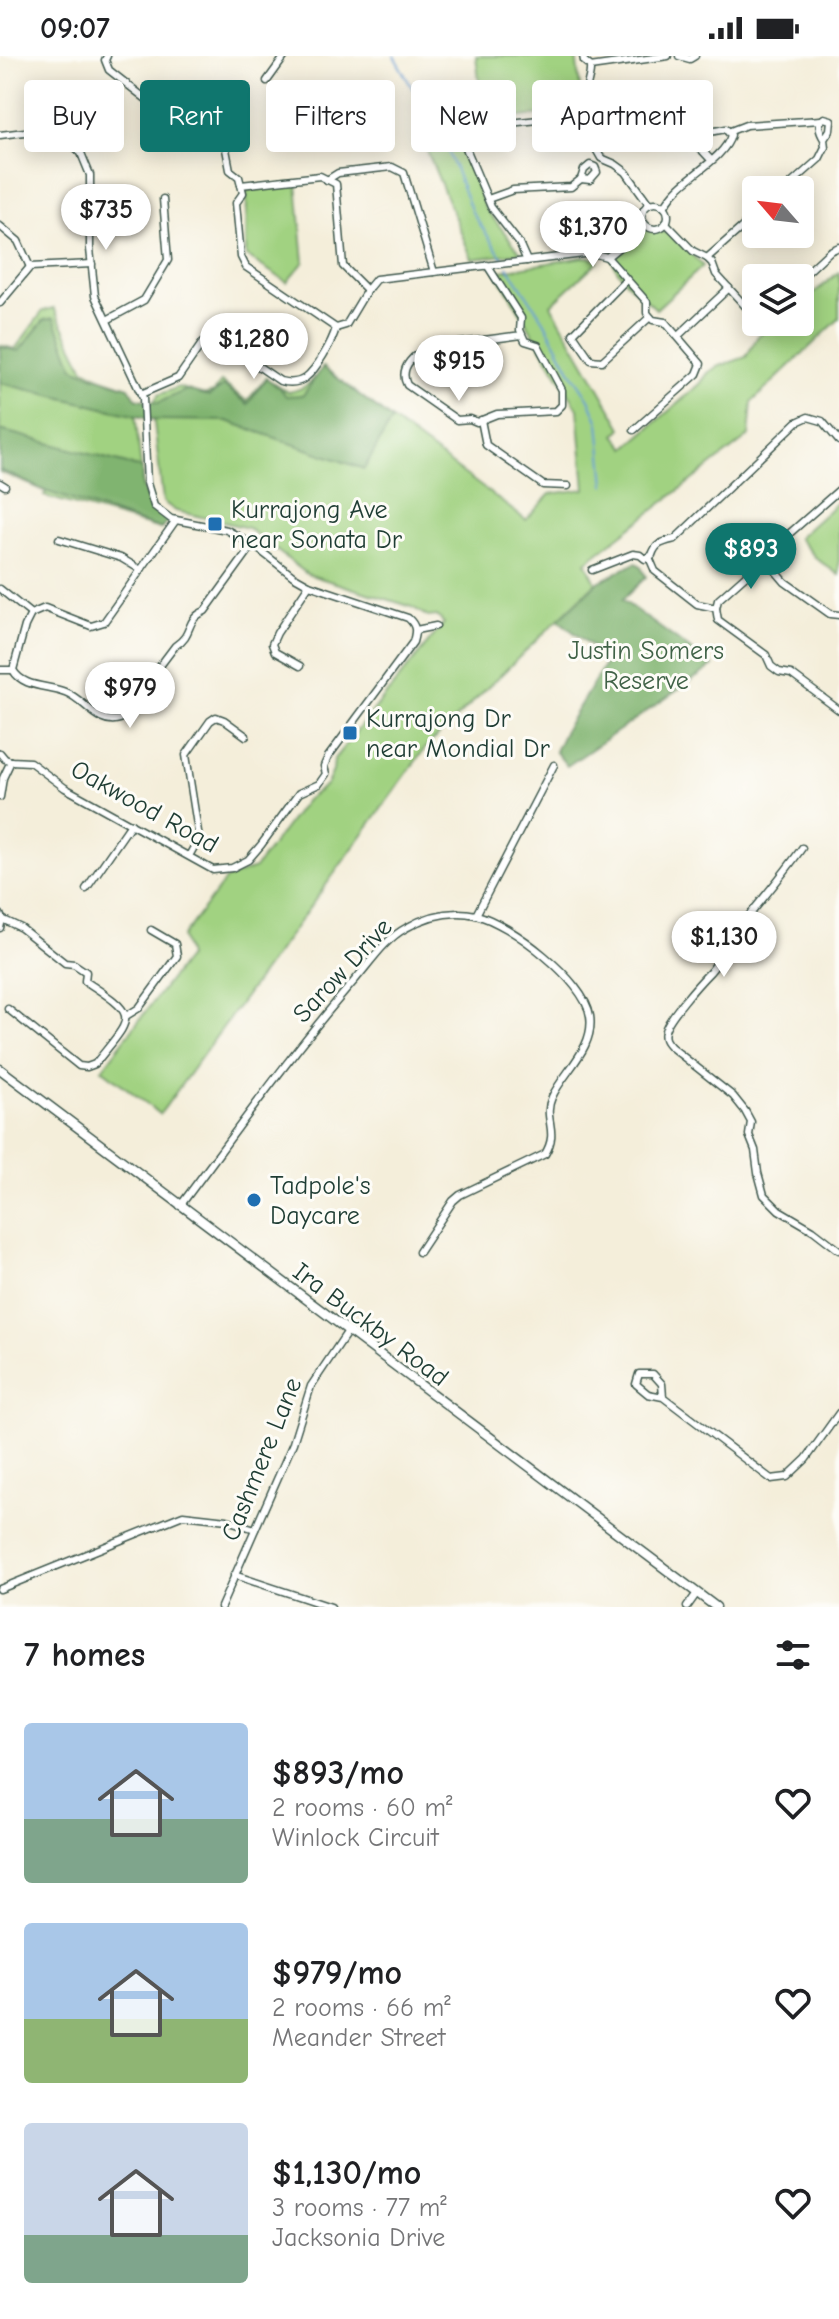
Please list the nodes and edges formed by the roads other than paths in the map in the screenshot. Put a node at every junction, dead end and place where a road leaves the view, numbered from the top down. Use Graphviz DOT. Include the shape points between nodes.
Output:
graph roads {
  1 [pos="107,56"];
  2 [pos="285,56"];
  3 [pos="583,56"];
  4 [pos="668,56"];
  5 [pos="679,56"];
  6 [pos="695,56"];
  7 [pos="590,67"];
  8 [pos="268,80"];
  9 [pos="589,80"];
  10 [pos="839,117"];
  11 [pos="821,120"];
  12 [pos="831,120"];
  13 [pos="532,121"];
  14 [pos="713,131"];
  15 [pos="728,132"];
  16 [pos="0,135"];
  17 [pos="824,139"];
  18 [pos="598,152"];
  19 [pos="704,152"];
  20 [pos="711,160"];
  21 [pos="800,176"];
  22 [pos="581,179"];
  23 [pos="327,180"];
  24 [pos="241,185"];
  25 [pos="163,199"];
  26 [pos="488,199"];
  27 [pos="649,204"];
  28 [pos="664,207"];
  29 [pos="666,223"];
  30 [pos="0,226"];
  31 [pos="645,226"];
  32 [pos="742,227"];
  33 [pos="839,247"];
  34 [pos="607,257"];
  35 [pos="707,258"];
  36 [pos="527,261"];
  37 [pos="92,264"];
  38 [pos="487,265"];
  39 [pos="814,266"];
  40 [pos="30,267"];
  41 [pos="434,272"];
  42 [pos="626,280"];
  43 [pos="729,288"];
  44 [pos="367,290"];
  45 [pos="0,303"];
  46 [pos="742,303"];
  47 [pos="650,317"];
  48 [pos="107,320"];
  49 [pos="336,328"];
  50 [pos="522,335"];
  51 [pos="678,336"];
  52 [pos="141,394"];
  53 [pos="481,420"];
  54 [pos="634,430"];
  55 [pos="839,441"];
  56 [pos="568,486"];
  57 [pos="839,490"];
  58 [pos="176,520"];
  59 [pos="59,539"];
  60 [pos="253,545"];
  61 [pos="649,557"];
  62 [pos="767,561"];
  63 [pos="141,570"];
  64 [pos="592,570"];
  65 [pos="309,585"];
  66 [pos="0,589"];
  67 [pos="716,608"];
  68 [pos="31,614"];
  69 [pos="839,615"];
  70 [pos="436,626"];
  71 [pos="416,630"];
  72 [pos="300,666"];
  73 [pos="0,670"];
  74 [pos="13,670"];
  75 [pos="839,710"];
  76 [pos="246,736"];
  77 [pos="0,753"];
  78 [pos="11,761"];
  79 [pos="554,765"];
  80 [pos="0,797"];
  81 [pos="131,824"];
  82 [pos="802,848"];
  83 [pos="189,856"];
  84 [pos="86,889"];
  85 [pos="476,915"];
  86 [pos="1,916"];
  87 [pos="0,928"];
  88 [pos="151,930"];
  89 [pos="8,1009"];
  90 [pos="126,1016"];
  91 [pos="1,1069"];
  92 [pos="180,1206"];
  93 [pos="839,1250"];
  94 [pos="419,1252"];
  95 [pos="348,1331"];
  96 [pos="663,1397"];
  97 [pos="839,1413"];
  98 [pos="255,1529"];
  99 [pos="234,1575"];
  100 [pos="0,1589"];
  101 [pos="697,1593"];
  102 [pos="221,1607"];
  103 [pos="331,1607"];
  104 [pos="687,1607"];
  105 [pos="716,1607"];
  1 -- 24 [label="street" via="109,70 174,121 197,121 218,131 230,170"];
  2 -- 8 [label="street"];
  3 -- 7 [label="street"];
  4 -- 7 [label="street"];
  5 -- 6 [label="street"];
  7 -- 9 [label="street"];
  10 -- 12 [label="street"];
  11 -- 12 [label="street"];
  11 -- 15 [label="street" via="746,125"];
  11 -- 17 [label="street"];
  12 -- 17 [label="street"];
  13 -- 26 [label="street" via="470,127 464,133"];
  14 -- 15 [label="street"];
  15 -- 20 [label="street" via="729,143"];
  16 -- 37 [label="street" via="52,132 81,153 90,175"];
  17 -- 21 [label="street" via="819,159"];
  18 -- 27 [label="street" via="626,172"];
  19 -- 20 [label="street"];
  20 -- 28 [label="street"];
  22 -- 26 [label="street" via="571,187 513,190"];
  23 -- 24 [label="street" via="320,176"];
  23 -- 41 [label="street" via="338,173 392,167 404,173"];
  23 -- 44 [label="street" via="336,184 343,266"];
  24 -- 49 [label="street" via="243,193 236,203 246,267"];
  25 -- 48 [label="street" via="168,260 144,300"];
  26 -- 36 [label="street"];
  27 -- 28 [label="street"];
  27 -- 31 [label="street" via="643,210"];
  28 -- 29 [label="street"];
  29 -- 31 [label="street" via="660,229"];
  29 -- 35 [label="street"];
  30 -- 40 [label="street" via="18,241"];
  31 -- 34 [label="street"];
  32 -- 35 [label="street"];
  33 -- 39 [label="street"];
  34 -- 36 [label="street" via="592,253"];
  34 -- 42 [label="street"];
  35 -- 43 [label="street"];
  36 -- 38 [label="street"];
  37 -- 40 [label="street"];
  37 -- 48 [label="street" via="95,296"];
  38 -- 41 [label="street"];
  38 -- 50 [label="street" via="521,318"];
  40 -- 45 [label="street"];
  41 -- 44 [label="street" via="376,279"];
  42 -- 47 [label="street" via="647,302"];
  42 -- 47 [label="street" via="573,334 591,360 602,361"];
  43 -- 46 [label="street"];
  43 -- 51 [label="street"];
  44 -- 49 [label="street" via="346,325"];
  47 -- 51 [label="street" via="665,322"];
  48 -- 52 [label="street"];
  49 -- 52 [label="street" via="332,343 305,378 291,384 217,338 203,342 178,378"];
  50 -- 53 [label="street" via="538,345 562,390 562,405 556,411 497,414"];
  50 -- 53 [label="street" via="431,347 418,352 404,370 407,385 457,420"];
  51 -- 54 [label="street" via="701,364 697,374"];
  52 -- 58 [label="street" via="147,483 154,506"];
  53 -- 56 [label="street" via="486,445 543,485"];
  55 -- 61 [label="street" via="822,421 808,417 797,422 675,539 661,542"];
  57 -- 62 [label="street" via="774,547"];
  58 -- 60 [label="street" via="227,530"];
  58 -- 63 [label="street"];
  59 -- 63 [label="street" via="121,558"];
  60 -- 65 [label="street"];
  60 -- 74 [label="street" via="120,719 103,720 66,692 17,678"];
  61 -- 64 [label="street" via="633,554"];
  61 -- 67 [label="street" via="655,571 697,604"];
  62 -- 67 [label="street" via="718,600"];
  62 -- 69 [label="street" via="785,582"];
  63 -- 68 [label="street" via="104,622 91,626 45,608"];
  65 -- 71 [label="street" via="408,618"];
  65 -- 72 [label="street" via="272,644 275,652"];
  66 -- 68 [label="street"];
  67 -- 75 [label="street" via="718,620 766,655 771,666 791,674"];
  68 -- 74 [label="street"];
  70 -- 71 [label="street"];
  71 -- 83 [label="street, Oakwood Road" via="413,642 328,757 319,784 299,793 248,860 213,870"];
  73 -- 74 [label="street"];
  76 -- 83 [label="street" via="216,717 186,755 199,838"];
  77 -- 78 [label="street, Oakwood Road"];
  78 -- 80 [label="street"];
  78 -- 81 [label="street, Oakwood Road" via="30,762"];
  79 -- 85 [label="street"];
  81 -- 83 [label="street, Oakwood Road"];
  81 -- 84 [label="street"];
  82 -- 93 [label="street" via="664,1033 671,1047 745,1111 764,1195"];
  85 -- 92 [label="street, Sarow Drive" via="430,918 403,929 388,943 319,1021"];
  85 -- 94 [label="street, Sarow Drive" via="508,930 567,975 587,1002 591,1026 588,1041 551,1098 552,1144 545,1154 460,1195"];
  86 -- 87 [label="street"];
  86 -- 90 [label="street" via="65,963 86,972 85,981 118,1002"];
  88 -- 90 [label="street" via="175,944 177,956 139,1008"];
  89 -- 90 [label="street" via="87,1067 125,1027"];
  91 -- 92 [label="street, Ira Buckby Road"];
  92 -- 95 [label="street, Ira Buckby Road"];
  95 -- 98 [label="street, Cashmere Lane" via="311,1386 293,1443"];
  95 -- 101 [label="street, Ira Buckby Road"];
  96 -- 96 [label="street" via="636,1384 639,1374 653,1374 662,1384"];
  96 -- 97 [label="street" via="771,1479 787,1477 806,1459"];
  98 -- 99 [label="street, Cashmere Lane"];
  98 -- 100 [label="street" via="183,1515"];
  99 -- 102 [label="street, Cashmere Lane"];
  99 -- 103 [label="street"];
  101 -- 104 [label="street"];
  101 -- 105 [label="street, Ira Buckby Road"];
}
